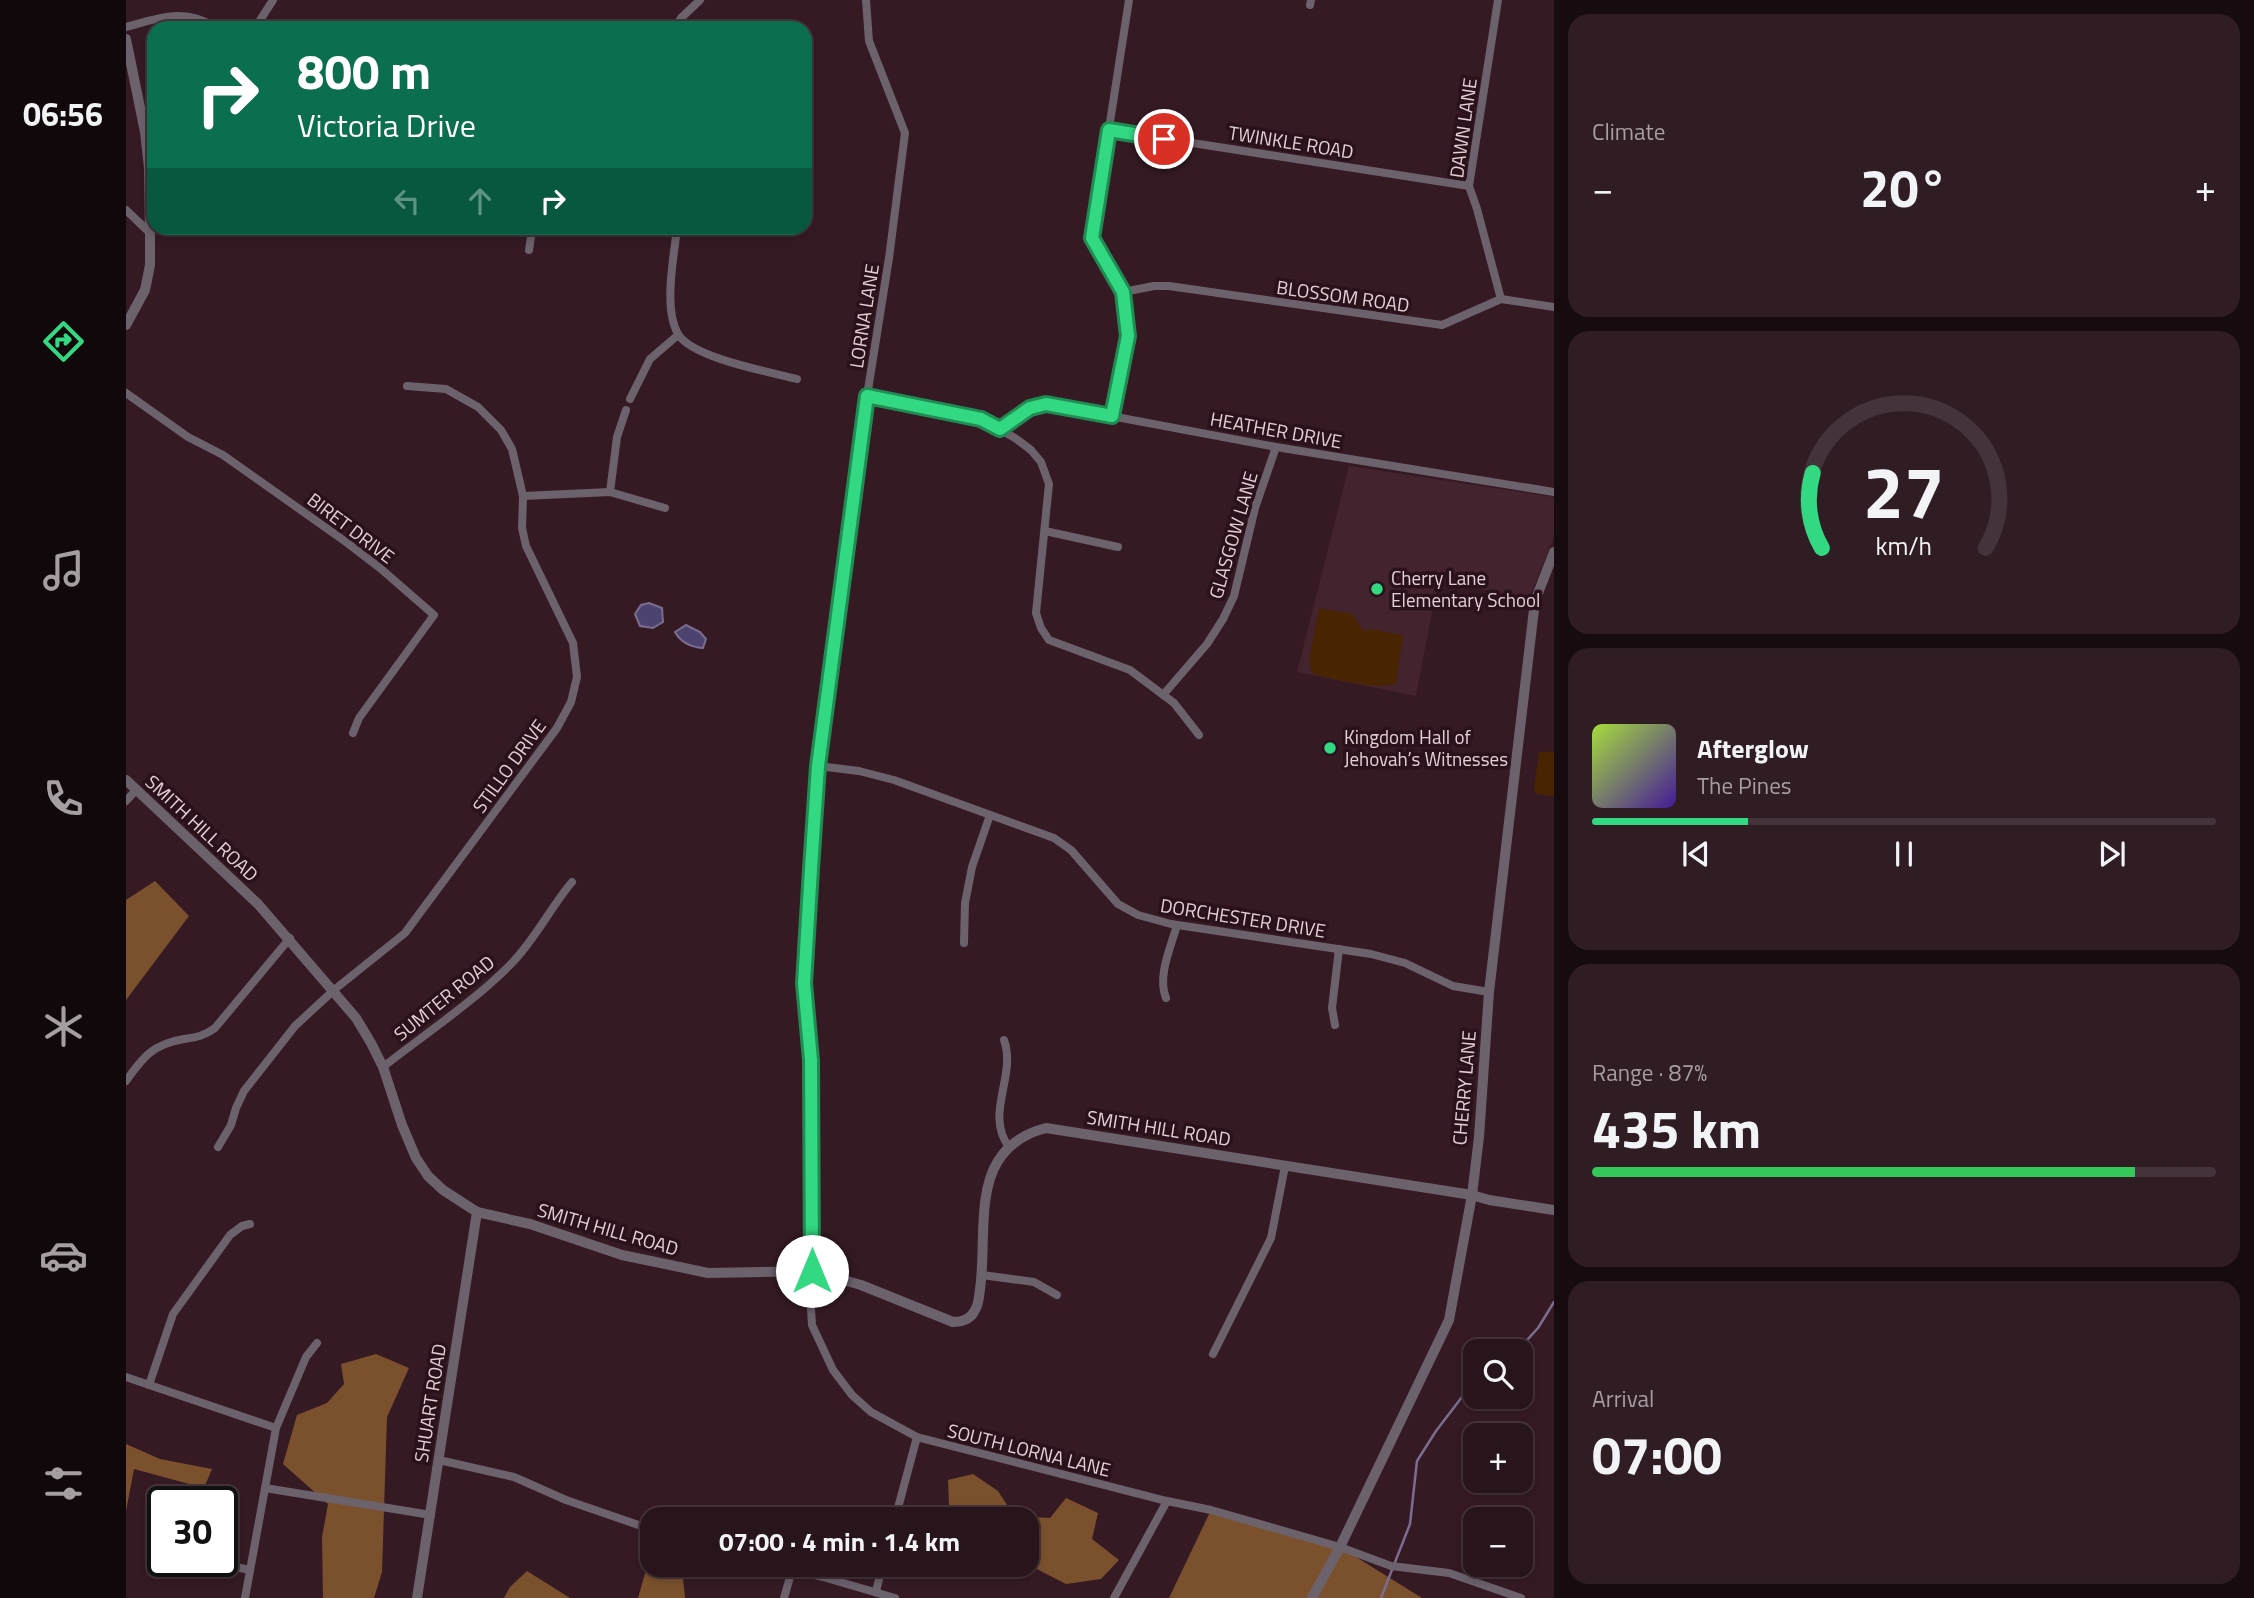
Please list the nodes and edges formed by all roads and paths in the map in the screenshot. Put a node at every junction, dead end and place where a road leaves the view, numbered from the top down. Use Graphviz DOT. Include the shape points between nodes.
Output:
graph roads {
  1 [pos="273,0"];
  2 [pos="700,0"];
  3 [pos="866,0"];
  4 [pos="1129,0"];
  5 [pos="1498,0"];
  6 [pos="147,21"];
  7 [pos="148,21"];
  8 [pos="201,21"];
  9 [pos="260,21"];
  10 [pos="679,21"];
  11 [pos="126,27"];
  12 [pos="126,39"];
  13 [pos="1109,130"];
  14 [pos="147,150"];
  15 [pos="1469,186"];
  16 [pos="126,210"];
  17 [pos="147,230"];
  18 [pos="150,235"];
  19 [pos="530,235"];
  20 [pos="676,235"];
  21 [pos="529,250"];
  22 [pos="1123,292"];
  23 [pos="1501,299"];
  24 [pos="1554,307"];
  25 [pos="126,325"];
  26 [pos="678,335"];
  27 [pos="797,379"];
  28 [pos="407,386"];
  29 [pos="126,393"];
  30 [pos="867,396"];
  31 [pos="630,399"];
  32 [pos="626,410"];
  33 [pos="1112,416"];
  34 [pos="1000,429"];
  35 [pos="1276,447"];
  36 [pos="610,492"];
  37 [pos="1554,492"];
  38 [pos="523,496"];
  39 [pos="665,508"];
  40 [pos="1045,531"];
  41 [pos="1118,547"];
  42 [pos="1554,552"];
  43 [pos="1163,695"];
  44 [pos="353,733"];
  45 [pos="1199,735"];
  46 [pos="818,766"];
  47 [pos="126,780"];
  48 [pos="136,790"];
  49 [pos="126,801"];
  50 [pos="990,815"];
  51 [pos="572,882"];
  52 [pos="1177,925"];
  53 [pos="289,938"];
  54 [pos="964,943"];
  55 [pos="1339,949"];
  56 [pos="334,990"];
  57 [pos="1489,992"];
  58 [pos="1166,998"];
  59 [pos="1335,1025"];
  60 [pos="1004,1040"];
  61 [pos="383,1067"];
  62 [pos="126,1081"];
  63 [pos="218,1147"];
  64 [pos="1009,1147"];
  65 [pos="1285,1166"];
  66 [pos="1472,1195"];
  67 [pos="1554,1210"];
  68 [pos="477,1212"];
  69 [pos="250,1224"];
  70 [pos="812,1271"];
  71 [pos="982,1275"];
  72 [pos="1056,1295"];
  73 [pos="317,1343"];
  74 [pos="1213,1354"];
  75 [pos="126,1377"];
  76 [pos="149,1385"];
  77 [pos="276,1428"];
  78 [pos="916,1437"];
  79 [pos="439,1460"];
  80 [pos="265,1488"];
  81 [pos="1167,1501"];
  82 [pos="898,1507"];
  83 [pos="430,1515"];
  84 [pos="640,1526"];
  85 [pos="1340,1547"];
  86 [pos="238,1568"];
  87 [pos="250,1570"];
  88 [pos="790,1577"];
  89 [pos="820,1577"];
  90 [pos="880,1577"];
  91 [pos="876,1591"];
  92 [pos="245,1598"];
  93 [pos="418,1598"];
  94 [pos="784,1598"];
  95 [pos="895,1598"];
  96 [pos="1114,1598"];
  97 [pos="1312,1598"];
  98 [pos="1521,1598"];
  1 -- 9 [label="street"];
  2 -- 10 [label="street"];
  3 -- 30 [label="street, LORNA LANE" via="869,41 905,133"];
  4 -- 13 [label="street"];
  5 -- 15 [label="street, DAWN LANE"];
  6 -- 11 [label="street"];
  7 -- 8 [label="street" via="171,15"];
  12 -- 14 [label="street"];
  13 -- 15 [label="street, TWINKLE ROAD"];
  13 -- 22 [label="street" via="1092,238"];
  15 -- 23 [label="street, DAWN LANE"];
  16 -- 17 [label="street"];
  18 -- 25 [label="street" via="145,290"];
  19 -- 21 [label="street"];
  20 -- 26 [label="street" via="670,295"];
  22 -- 23 [label="street, BLOSSOM ROAD" via="1169,286 1442,326"];
  22 -- 33 [label="street" via="1128,336"];
  23 -- 24 [label="street"];
  26 -- 27 [label="street" via="709,356"];
  26 -- 31 [label="street" via="650,359"];
  28 -- 38 [label="street, STILLO DRIVE" via="446,390 478,407 512,449"];
  29 -- 44 [label="street, BIRET DRIVE" via="346,542 434,615 359,718"];
  30 -- 34 [label="street" via="981,419"];
  30 -- 46 [label="street, LORNA LANE"];
  32 -- 36 [label="street" via="617,437"];
  33 -- 34 [label="street, HEATHER DRIVE" via="1046,404 1030,408"];
  33 -- 35 [label="street, HEATHER DRIVE"];
  34 -- 40 [label="street" via="1041,462 1049,484"];
  35 -- 37 [label="street, HEATHER DRIVE"];
  35 -- 43 [label="street, GLASGOW LANE" via="1255,508 1234,596 1207,644"];
  36 -- 38 [label="street"];
  36 -- 39 [label="street"];
  38 -- 56 [label="street, STILLO DRIVE" via="526,546 573,643 577,677 571,702 556,729 405,933"];
  40 -- 41 [label="street"];
  40 -- 43 [label="street" via="1036,613 1049,640 1130,670"];
  42 -- 57 [label="street, CHERRY LANE" via="1535,601"];
  43 -- 45 [label="street"];
  46 -- 50 [label="street, DORCHESTER DRIVE" via="894,780"];
  46 -- 70 [label="street, LORNA LANE" via="804,983 811,1060"];
  47 -- 48 [label="street, SMITH HILL ROAD"];
  48 -- 49 [label="street"];
  48 -- 53 [label="street, SMITH HILL ROAD"];
  50 -- 52 [label="street, DORCHESTER DRIVE" via="1054,838 1071,850 1118,904 1138,915"];
  50 -- 54 [label="street" via="967,891"];
  51 -- 61 [label="street, SUMTER ROAD" via="512,964"];
  52 -- 55 [label="street, DORCHESTER DRIVE"];
  52 -- 58 [label="street" via="1162,980"];
  53 -- 56 [label="street, SMITH HILL ROAD"];
  53 -- 62 [label="street" via="215,1028 204,1037 152,1049"];
  55 -- 57 [label="street, DORCHESTER DRIVE" via="1405,963 1453,986"];
  55 -- 59 [label="street" via="1332,1008"];
  56 -- 61 [label="street, SMITH HILL ROAD"];
  56 -- 63 [label="street, STILLO DRIVE" via="295,1026 244,1091"];
  57 -- 66 [label="street, CHERRY LANE"];
  60 -- 64 [label="street" via="1008,1060 998,1124"];
  61 -- 68 [label="street, SMITH HILL ROAD" via="416,1158 443,1190"];
  64 -- 65 [label="street, SMITH HILL ROAD" via="1046,1128"];
  64 -- 71 [label="street, SMITH HILL ROAD" via="991,1176 986,1197"];
  65 -- 66 [label="street, SMITH HILL ROAD"];
  65 -- 74 [label="street" via="1271,1238"];
  66 -- 67 [label="street, SMITH HILL ROAD"];
  66 -- 85 [label="street, CHERRY LANE" via="1449,1321"];
  68 -- 70 [label="street, SMITH HILL ROAD" via="677,1268 708,1273"];
  68 -- 79 [label="street, SHUART ROAD"];
  69 -- 76 [label="street" via="230,1235 173,1314"];
  70 -- 71 [label="street, SMITH HILL ROAD" via="861,1285 953,1322 962,1322 976,1308"];
  70 -- 78 [label="street, SOUTH LORNA LANE" via="812,1325 833,1370 872,1412"];
  71 -- 72 [label="street" via="1034,1282"];
  73 -- 77 [label="street" via="306,1357"];
  75 -- 76 [label="street"];
  76 -- 77 [label="street"];
  77 -- 80 [label="street"];
  78 -- 81 [label="street, SOUTH LORNA LANE"];
  78 -- 82 [label="street"];
  79 -- 83 [label="street, SHUART ROAD"];
  79 -- 84 [label="street" via="514,1477"];
  80 -- 83 [label="street"];
  80 -- 87 [label="street"];
  81 -- 85 [label="street, SOUTH LORNA LANE"];
  81 -- 96 [label="street"];
  83 -- 93 [label="street, SHUART ROAD"];
  85 -- 97 [label="street, CHERRY LANE"];
  85 -- 98 [label="street, SOUTH LORNA LANE" via="1391,1566 1449,1573"];
  86 -- 87 [label="street"];
  87 -- 92 [label="street"];
  88 -- 94 [label="street"];
  89 -- 91 [label="street"];
  90 -- 91 [label="street"];
  91 -- 95 [label="street"];
}
